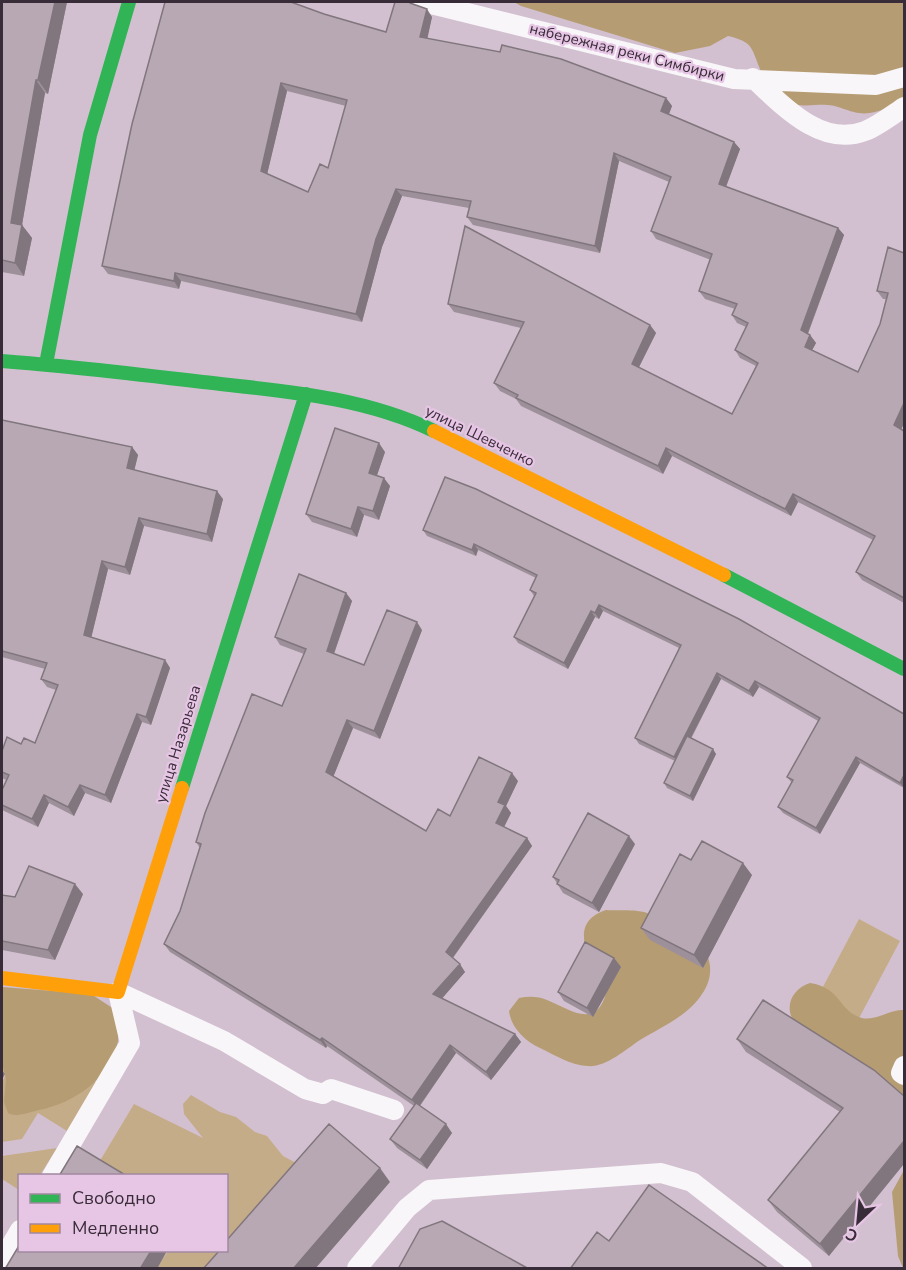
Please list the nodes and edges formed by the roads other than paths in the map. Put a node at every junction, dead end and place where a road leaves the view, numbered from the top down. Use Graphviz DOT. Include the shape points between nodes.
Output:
graph roads {
  1 [pos="129,2"];
  2 [pos="423,2"];
  3 [pos="904,77"];
  4 [pos="753,78"];
  5 [pos="904,107"];
  6 [pos="2,361"];
  7 [pos="46,364"];
  8 [pos="306,394"];
  9 [pos="904,669"];
  10 [pos="2,978"];
  11 [pos="117,992"];
  12 [pos="904,1066"];
  13 [pos="904,1075"];
  14 [pos="394,1110"];
  15 [pos="53,1174"];
  16 [pos="18,1233"];
  17 [pos="2,1261"];
  18 [pos="357,1269"];
  19 [pos="802,1269"];
  1 -- 7 [label="street" via="90,135"];
  2 -- 4 [label="lane, набережная реки Симбирки" via="687,68"];
  3 -- 4 [label="lane, набережная реки Симбирки" via="876,85"];
  4 -- 5 [label="lane" via="791,113 829,134 864,132"];
  6 -- 7 [label="street, улица Шевченко"];
  7 -- 8 [label="street, улица Шевченко"];
  8 -- 9 [label="street, улица Шевченко" via="361,404 415,422 704,564"];
  8 -- 11 [label="street, улица Назарьева"];
  10 -- 11 [label="street"];
  11 -- 14 [label="lane" via="224,1041 305,1089 323,1094 331,1089"];
  11 -- 15 [label="lane" via="129,1042"];
  12 -- 13 [label="lane"];
  16 -- 17 [label="lane"];
  18 -- 19 [label="lane" via="406,1208 429,1190 661,1173 692,1182"];
}
